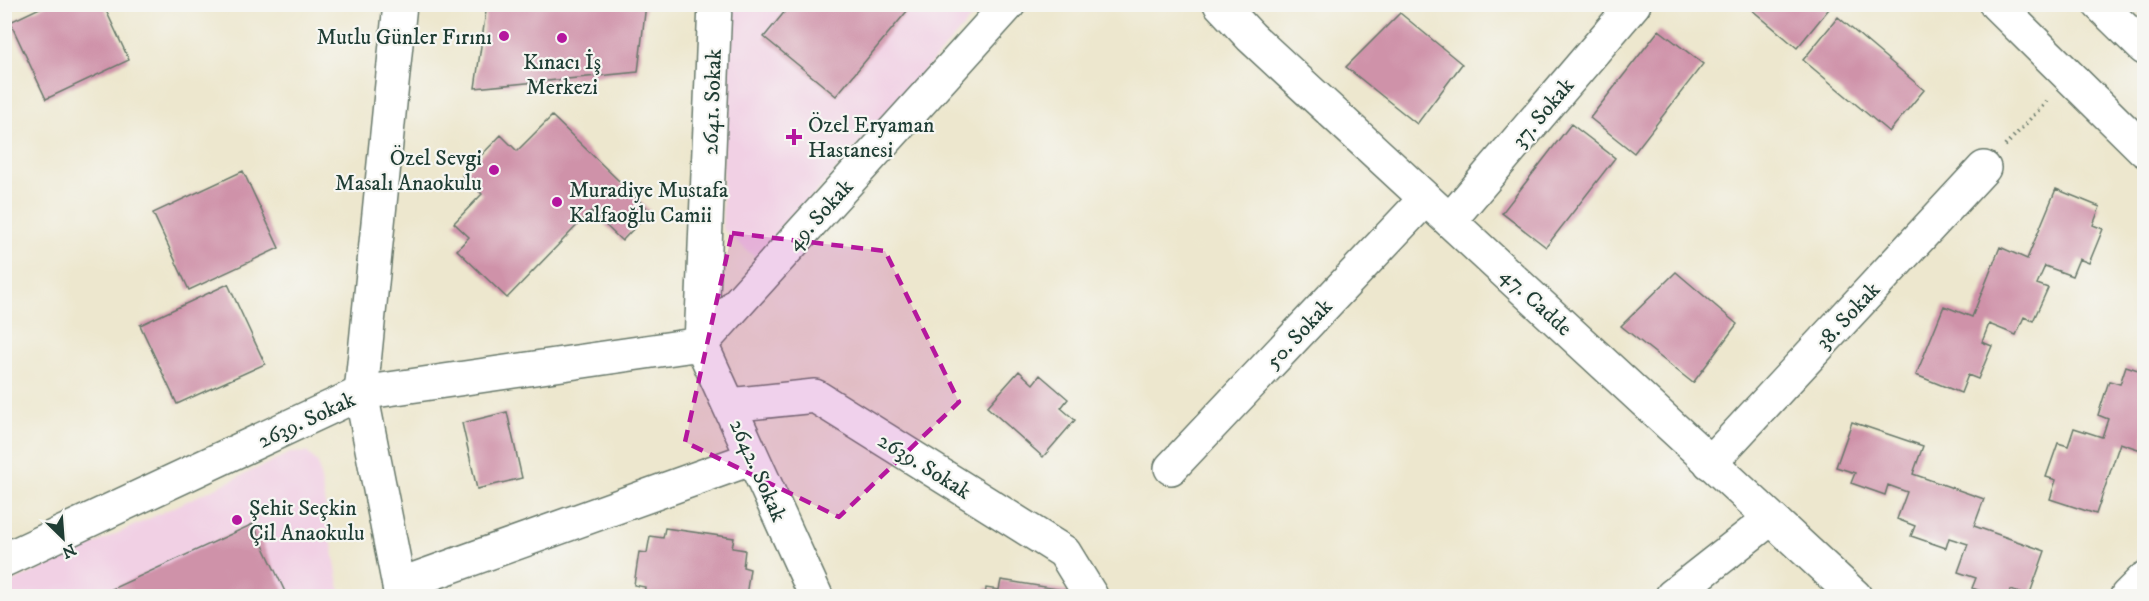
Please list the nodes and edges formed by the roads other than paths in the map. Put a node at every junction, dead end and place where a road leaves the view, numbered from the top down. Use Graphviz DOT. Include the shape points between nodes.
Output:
graph roads {
  1 [pos="400,4"];
  2 [pos="715,4"];
  3 [pos="1009,4"];
  4 [pos="1220,4"];
  5 [pos="1634,4"];
  6 [pos="1996,4"];
  7 [pos="2099,4"];
  8 [pos="2128,28"];
  9 [pos="2145,150"];
  10 [pos="1984,168"];
  11 [pos="1425,199"];
  12 [pos="1450,220"];
  13 [pos="701,344"];
  14 [pos="360,393"];
  15 [pos="729,405"];
  16 [pos="753,458"];
  17 [pos="1710,463"];
  18 [pos="1171,468"];
  19 [pos="1770,519"];
  20 [pos="4,560"];
  21 [pos="2145,579"];
  22 [pos="400,591"];
  23 [pos="816,597"];
  24 [pos="1091,597"];
  25 [pos="1672,597"];
  26 [pos="1855,597"];
  27 [pos="2127,597"];
  1 -- 14 [label="street"];
  2 -- 13 [label="street, 2641. Sokak"];
  3 -- 13 [label="street, 49. Sokak"];
  4 -- 11 [label="street, 47. Cadde"];
  5 -- 12 [label="street, 37. Sokak"];
  6 -- 9 [label="street"];
  7 -- 8 [label="street"];
  10 -- 17 [label="street, 38. Sokak"];
  11 -- 12 [label="street, 47. Cadde"];
  11 -- 18 [label="street, 50. Sokak"];
  12 -- 17 [label="street, 47. Cadde"];
  13 -- 14 [label="street, 2639. Sokak"];
  13 -- 15 [label="street, 2642. Sokak"];
  14 -- 20 [label="street, 2639. Sokak"];
  14 -- 22 [label="street"];
  15 -- 16 [label="street, 2642. Sokak"];
  15 -- 24 [label="street, 2639. Sokak" via="815,396 1064,552"];
  16 -- 22 [label="street"];
  16 -- 23 [label="street, 2642. Sokak"];
  17 -- 19 [label="street, 47. Cadde"];
  19 -- 25 [label="street"];
  19 -- 26 [label="street, 47. Cadde"];
  21 -- 27 [label="street"];
}
